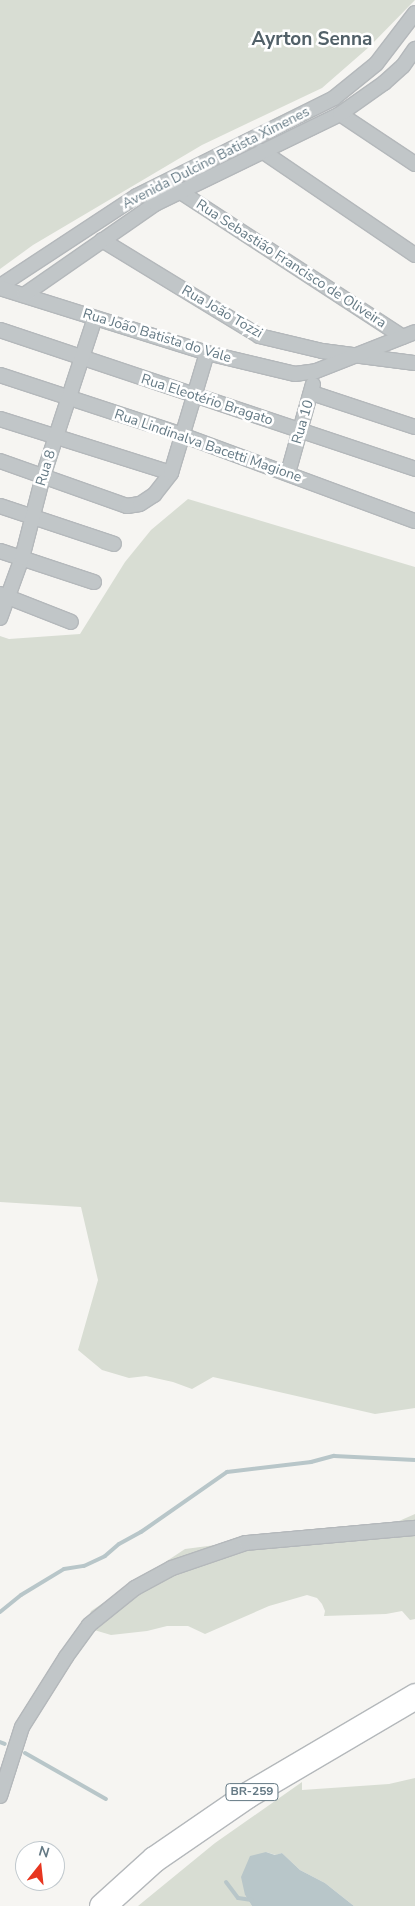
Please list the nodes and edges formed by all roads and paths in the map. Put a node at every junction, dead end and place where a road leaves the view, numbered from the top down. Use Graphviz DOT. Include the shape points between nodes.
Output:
graph roads {
  1 [pos="415,13"];
  2 [pos="415,49"];
  3 [pos="409,70"];
  4 [pos="340,114"];
  5 [pos="262,152"];
  6 [pos="415,164"];
  7 [pos="179,191"];
  8 [pos="102,240"];
  9 [pos="415,254"];
  10 [pos="0,287"];
  11 [pos="24,296"];
  12 [pos="95,318"];
  13 [pos="0,330"];
  14 [pos="409,335"];
  15 [pos="207,353"];
  16 [pos="352,356"];
  17 [pos="82,359"];
  18 [pos="415,363"];
  19 [pos="316,371"];
  20 [pos="0,375"];
  21 [pos="312,393"];
  22 [pos="193,396"];
  23 [pos="69,398"];
  24 [pos="0,419"];
  25 [pos="415,427"];
  26 [pos="301,431"];
  27 [pos="182,435"];
  28 [pos="56,436"];
  29 [pos="0,461"];
  30 [pos="415,469"];
  31 [pos="171,473"];
  32 [pos="288,473"];
  33 [pos="43,476"];
  34 [pos="0,506"];
  35 [pos="33,516"];
  36 [pos="415,520"];
  37 [pos="114,544"];
  38 [pos="0,550"];
  39 [pos="22,558"];
  40 [pos="94,582"];
  41 [pos="3,596"];
  42 [pos="0,618"];
  43 [pos="71,622"];
  44 [pos="415,1528"];
  45 [pos="415,1696"];
  46 [pos="0,1796"];
  47 [pos="102,1906"];
  1 -- 10 [label="street, Avenida Dulcino Batista Ximenes" via="376,64 334,98 137,196"];
  2 -- 3 [label="street, Avenida Dulcino Batista Ximenes"];
  3 -- 4 [label="street, Avenida Dulcino Batista Ximenes"];
  4 -- 5 [label="street, Avenida Dulcino Batista Ximenes"];
  4 -- 6 [label="street"];
  5 -- 7 [label="street, Avenida Dulcino Batista Ximenes"];
  5 -- 9 [label="street"];
  7 -- 8 [label="street, Avenida Dulcino Batista Ximenes"];
  7 -- 14 [label="street, Rua Sebastião Francisco de Oliveira"];
  8 -- 11 [label="street, Avenida Dulcino Batista Ximenes"];
  8 -- 16 [label="street, Rua João Tozzi" via="259,336"];
  10 -- 11 [label="street, Rua João Batista do Vale"];
  11 -- 12 [label="street, Rua João Batista do Vale"];
  12 -- 15 [label="street, Rua João Batista do Vale"];
  12 -- 17 [label="street, Rua 8"];
  13 -- 17 [label="street, Rua Eleotério Bragato"];
  14 -- 16 [label="street, Rua João Batista do Vale"];
  15 -- 19 [label="street, Rua João Batista do Vale" via="295,374"];
  15 -- 22 [label="street"];
  16 -- 18 [label="street, Rua João Tozzi"];
  16 -- 19 [label="street, Rua João Batista do Vale"];
  17 -- 22 [label="street, Rua Eleotério Bragato"];
  17 -- 23 [label="street, Rua 8"];
  19 -- 21 [label="street, Rua 10"];
  20 -- 23 [label="street, Rua Lindinalva Bacetti Magione"];
  21 -- 25 [label="street"];
  21 -- 26 [label="street, Rua 10"];
  22 -- 26 [label="street, Rua Eleotério Bragato"];
  22 -- 27 [label="street"];
  23 -- 27 [label="street, Rua Lindinalva Bacetti Magione"];
  23 -- 28 [label="street, Rua 8"];
  24 -- 28 [label="street"];
  26 -- 30 [label="street, Rua Eleotério Bragato"];
  26 -- 32 [label="street, Rua 10"];
  27 -- 31 [label="street"];
  27 -- 32 [label="street, Rua Lindinalva Bacetti Magione"];
  28 -- 31 [label="street"];
  28 -- 33 [label="street, Rua 8"];
  29 -- 33 [label="street"];
  31 -- 33 [label="street" via="154,496 128,506"];
  32 -- 36 [label="street, Rua Lindinalva Bacetti Magione"];
  33 -- 35 [label="street, Rua 8"];
  34 -- 35 [label="street"];
  35 -- 37 [label="street"];
  35 -- 39 [label="street, Rua 8"];
  38 -- 39 [label="street"];
  39 -- 40 [label="street"];
  39 -- 41 [label="street, Rua 8"];
  41 -- 42 [label="street, Rua 8"];
  41 -- 43 [label="street"];
  44 -- 46 [label="street" via="246,1542 180,1564 135,1588 89,1624 66,1657 22,1727"];
  45 -- 47 [label="highway, BR-259" via="247,1795 154,1859"];
}
